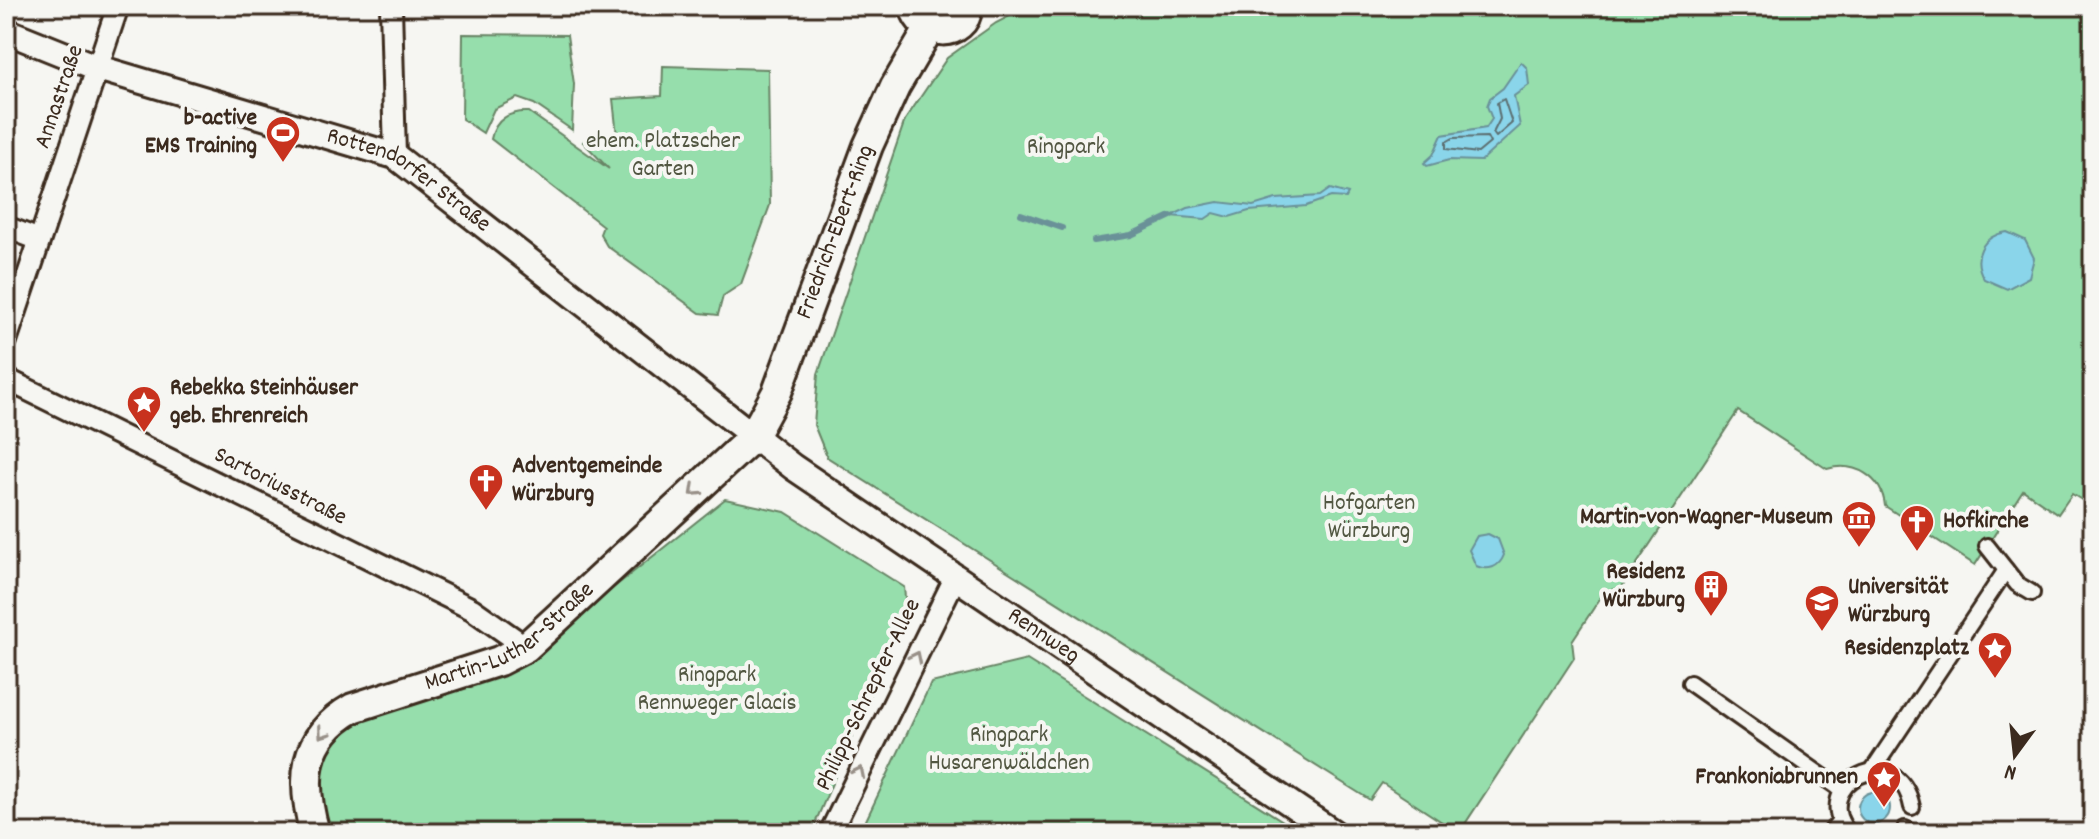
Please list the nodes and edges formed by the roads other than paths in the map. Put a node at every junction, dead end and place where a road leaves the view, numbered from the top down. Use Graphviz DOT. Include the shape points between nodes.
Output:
graph roads {
  1 [pos="118,6"];
  2 [pos="391,6"];
  3 [pos="968,6"];
  4 [pos="922,17"];
  5 [pos="6,31"];
  6 [pos="98,68"];
  7 [pos="395,156"];
  8 [pos="6,227"];
  9 [pos="37,239"];
  10 [pos="6,341"];
  11 [pos="6,379"];
  12 [pos="752,438"];
  13 [pos="1987,546"];
  14 [pos="2006,570"];
  15 [pos="954,580"];
  16 [pos="2032,593"];
  17 [pos="526,647"];
  18 [pos="1690,683"];
  19 [pos="1872,771"];
  20 [pos="1842,790"];
  21 [pos="1912,807"];
  22 [pos="1840,820"];
  23 [pos="315,833"];
  24 [pos="830,833"];
  25 [pos="1334,833"];
  26 [pos="1830,833"];
  27 [pos="1849,833"];
  1 -- 6 [label="street, Annastraße"];
  2 -- 7 [label="street"];
  3 -- 4 [label="main road, Friedrich-Ebert-Ring" via="965,20 947,31"];
  4 -- 12 [label="main road, Friedrich-Ebert-Ring" via="777,392"];
  5 -- 6 [label="street, Rottendorfer Straße"];
  6 -- 7 [label="street, Rottendorfer Straße"];
  6 -- 9 [label="street, Annastraße"];
  7 -- 12 [label="street, Rottendorfer Straße"];
  8 -- 9 [label="street"];
  9 -- 10 [label="street, Annastraße"];
  11 -- 17 [label="street, Sartoriusstraße" via="472,609"];
  12 -- 15 [label="street, Rennweg"];
  12 -- 17 [label="main road, Martin-Luther-Straße, one-way"];
  13 -- 14 [label="street"];
  14 -- 16 [label="street"];
  14 -- 19 [label="street" via="1980,595"];
  24 -- 15 [label="street, Philipp-Schrepfer-Allee, one-way"];
  15 -- 25 [label="street, Rennweg"];
  17 -- 23 [label="main road, Martin-Luther-Straße, one-way" via="499,661 353,708 321,731 307,768"];
  18 -- 20 [label="street"];
  19 -- 20 [label="street"];
  19 -- 21 [label="street" via="1900,781"];
  20 -- 22 [label="street"];
  22 -- 26 [label="street"];
  22 -- 27 [label="street"];
}
